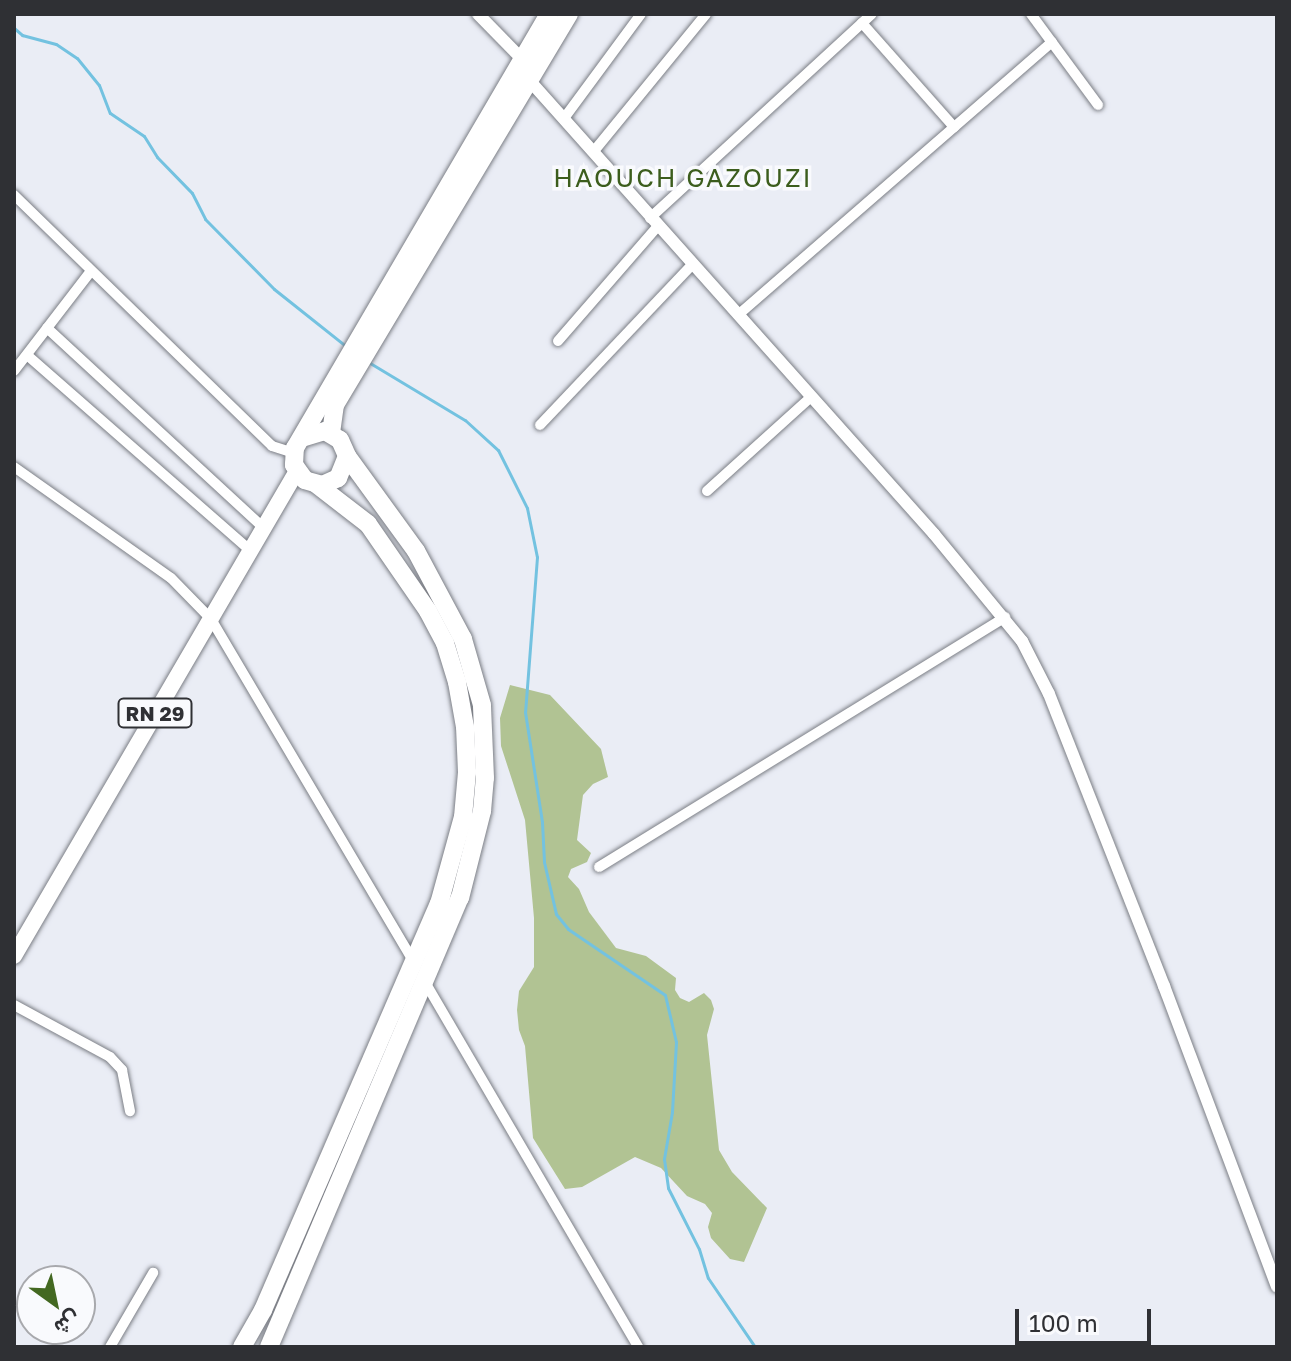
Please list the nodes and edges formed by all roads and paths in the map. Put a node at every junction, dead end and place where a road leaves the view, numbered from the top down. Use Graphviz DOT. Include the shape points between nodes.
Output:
graph roads {
  1 [pos="478,14"];
  2 [pos="549,14"];
  3 [pos="569,14"];
  4 [pos="641,14"];
  5 [pos="706,14"];
  6 [pos="872,14"];
  7 [pos="1031,14"];
  8 [pos="862,23"];
  9 [pos="1052,42"];
  10 [pos="521,58"];
  11 [pos="530,81"];
  12 [pos="1098,105"];
  13 [pos="565,117"];
  14 [pos="954,127"];
  15 [pos="594,151"];
  16 [pos="14,195"];
  17 [pos="654,222"];
  18 [pos="692,265"];
  19 [pos="91,271"];
  20 [pos="738,315"];
  21 [pos="47,328"];
  22 [pos="366,340"];
  23 [pos="558,341"];
  24 [pos="27,355"];
  25 [pos="351,366"];
  26 [pos="14,371"];
  27 [pos="811,397"];
  28 [pos="540,425"];
  29 [pos="331,433"];
  30 [pos="297,454"];
  31 [pos="347,456"];
  32 [pos="14,467"];
  33 [pos="316,484"];
  34 [pos="707,491"];
  35 [pos="265,529"];
  36 [pos="252,552"];
  37 [pos="1005,617"];
  38 [pos="211,619"];
  39 [pos="599,867"];
  40 [pos="14,956"];
  41 [pos="414,962"];
  42 [pos="425,982"];
  43 [pos="14,1005"];
  44 [pos="130,1111"];
  45 [pos="153,1273"];
  46 [pos="1276,1281"];
  47 [pos="110,1347"];
  48 [pos="242,1347"];
  49 [pos="269,1347"];
  50 [pos="638,1347"];
  1 -- 10 [label="street"];
  2 -- 10 [label="highway"];
  3 -- 11 [label="highway"];
  4 -- 13 [label="street"];
  5 -- 15 [label="street"];
  6 -- 8 [label="street"];
  7 -- 9 [label="street"];
  8 -- 14 [label="street"];
  8 -- 17 [label="street"];
  9 -- 12 [label="street"];
  9 -- 14 [label="street"];
  10 -- 22 [label="highway"];
  11 -- 13 [label="street"];
  11 -- 22 [label="highway"];
  13 -- 15 [label="street"];
  14 -- 20 [label="street"];
  15 -- 17 [label="street"];
  16 -- 19 [label="street"];
  17 -- 18 [label="street"];
  17 -- 23 [label="street"];
  18 -- 20 [label="street"];
  18 -- 28 [label="street"];
  19 -- 21 [label="street"];
  19 -- 30 [label="street" via="272,446"];
  20 -- 27 [label="street"];
  21 -- 24 [label="street"];
  21 -- 35 [label="street"];
  22 -- 25 [label="highway"];
  24 -- 26 [label="street"];
  24 -- 36 [label="street"];
  25 -- 29 [label="highway" via="332,412"];
  25 -- 30 [label="highway"];
  27 -- 34 [label="street"];
  27 -- 37 [label="street"];
  29 -- 30 [label="highway" via="313,432"];
  29 -- 31 [label="highway"];
  30 -- 33 [label="highway"];
  30 -- 35 [label="main road, RN 29"];
  31 -- 33 [label="highway" via="338,478"];
  31 -- 42 [label="highway" via="437,585 463,639 482,705 485,778 477,844"];
  32 -- 38 [label="street" via="171,578"];
  33 -- 41 [label="highway" via="360,516 400,566 445,643 462,704 467,772 463,817 439,904"];
  35 -- 36 [label="main road, RN 29"];
  36 -- 38 [label="main road, RN 29"];
  37 -- 39 [label="street"];
  37 -- 46 [label="street" via="1049,694"];
  38 -- 40 [label="main road, RN 29"];
  38 -- 41 [label="street"];
  41 -- 48 [label="highway" via="263,1310"];
  42 -- 49 [label="highway"];
  42 -- 50 [label="street"];
  43 -- 44 [label="street" via="110,1057 122,1070"];
  45 -- 47 [label="street"];
}
